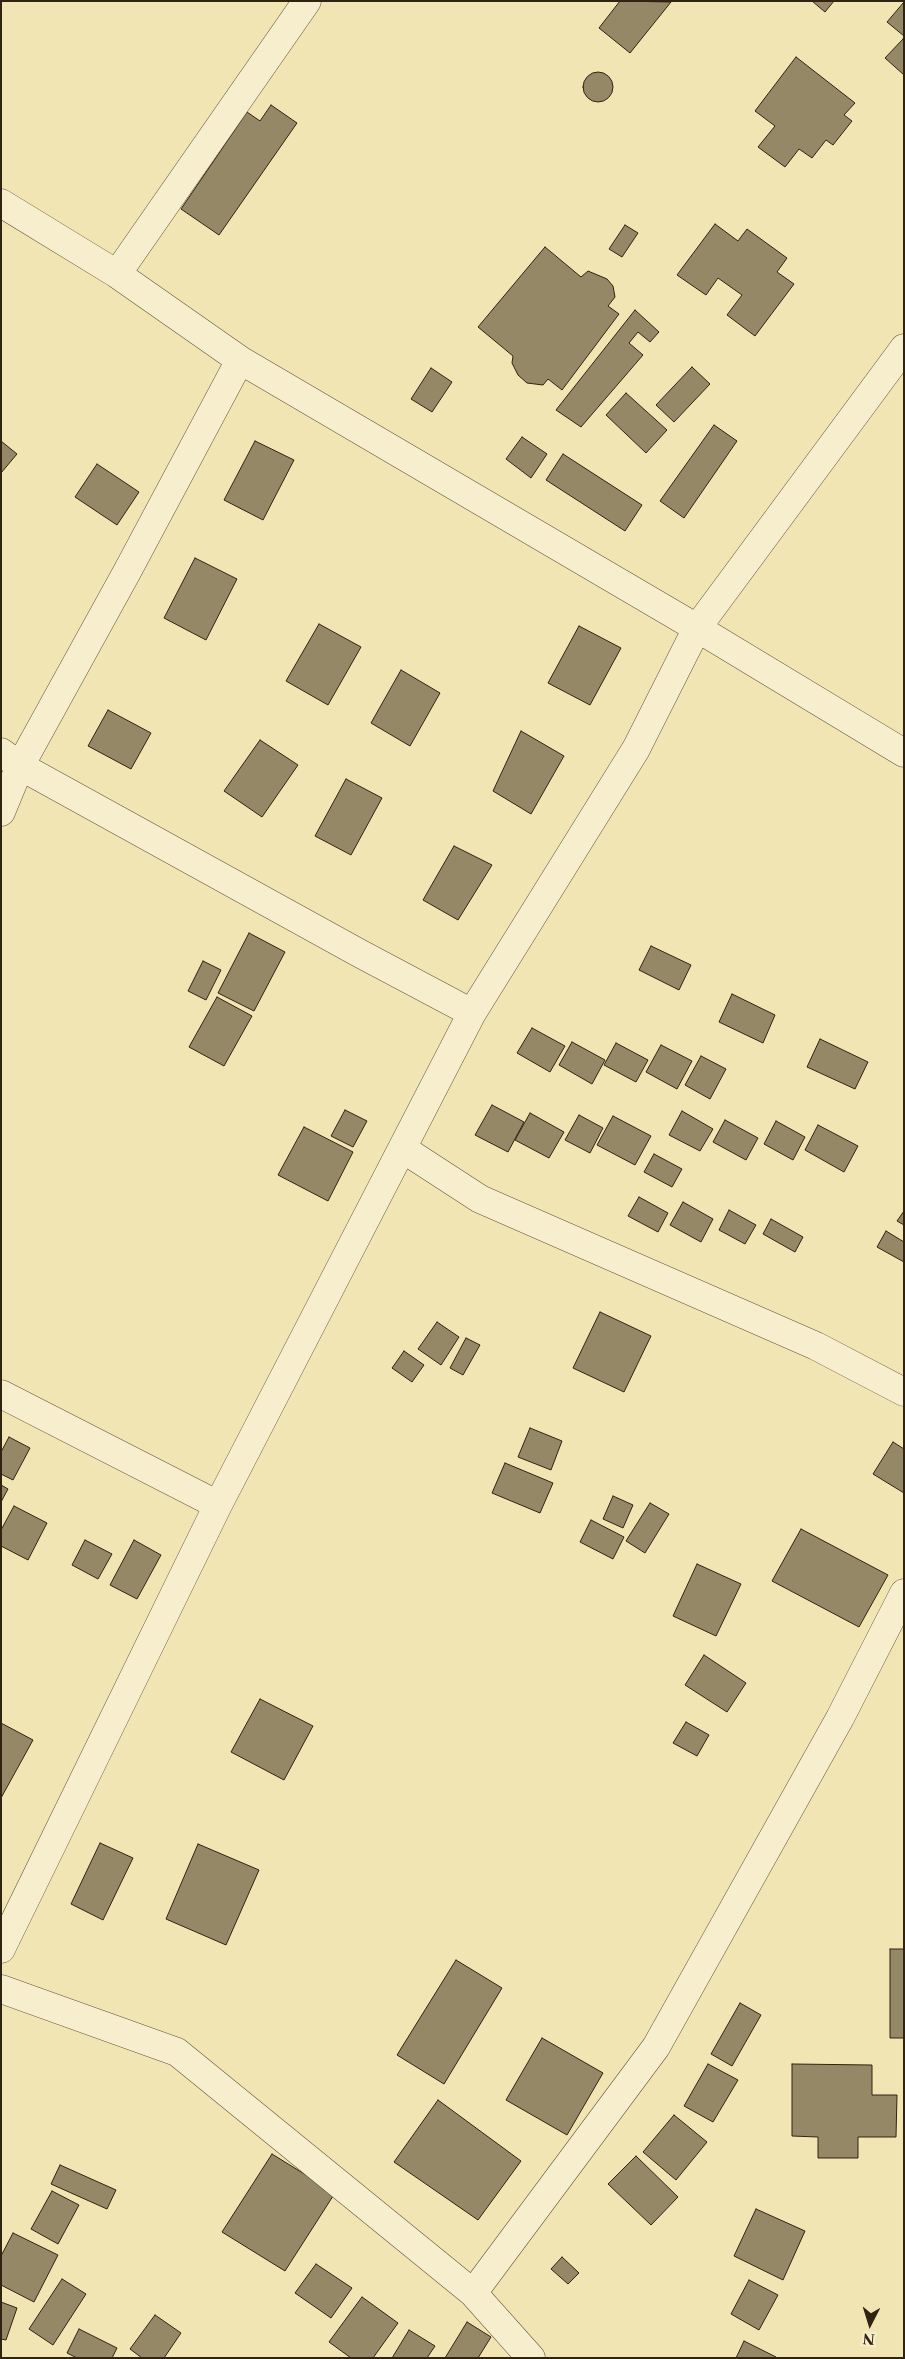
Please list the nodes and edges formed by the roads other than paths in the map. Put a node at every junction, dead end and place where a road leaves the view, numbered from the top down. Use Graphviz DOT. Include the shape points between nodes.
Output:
graph roads {
  1 [pos="307,1"];
  2 [pos="1,203"];
  3 [pos="117,274"];
  4 [pos="904,348"];
  5 [pos="240,360"];
  6 [pos="697,628"];
  7 [pos="904,753"];
  8 [pos="10,759"];
  9 [pos="1,812"];
  10 [pos="472,1013"];
  11 [pos="403,1149"];
  12 [pos="904,1392"];
  13 [pos="1,1394"];
  14 [pos="218,1504"];
  15 [pos="904,1593"];
  16 [pos="1,1949"];
  17 [pos="1,1988"];
  18 [pos="473,2293"];
  19 [pos="531,2358"];
  1 -- 3 [label="street"];
  2 -- 3 [label="street"];
  3 -- 5 [label="street"];
  4 -- 6 [label="street"];
  5 -- 6 [label="street"];
  5 -- 8 [label="street" via="128,570"];
  6 -- 7 [label="street"];
  6 -- 10 [label="street" via="636,749"];
  8 -- 9 [label="street"];
  8 -- 10 [label="street"];
  10 -- 11 [label="street"];
  11 -- 12 [label="street" via="480,1199 816,1346"];
  11 -- 14 [label="street"];
  13 -- 14 [label="street"];
  14 -- 16 [label="street"];
  15 -- 18 [label="street" via="836,1727 656,2047"];
  17 -- 18 [label="street" via="177,2052"];
  18 -- 19 [label="street"];
}
